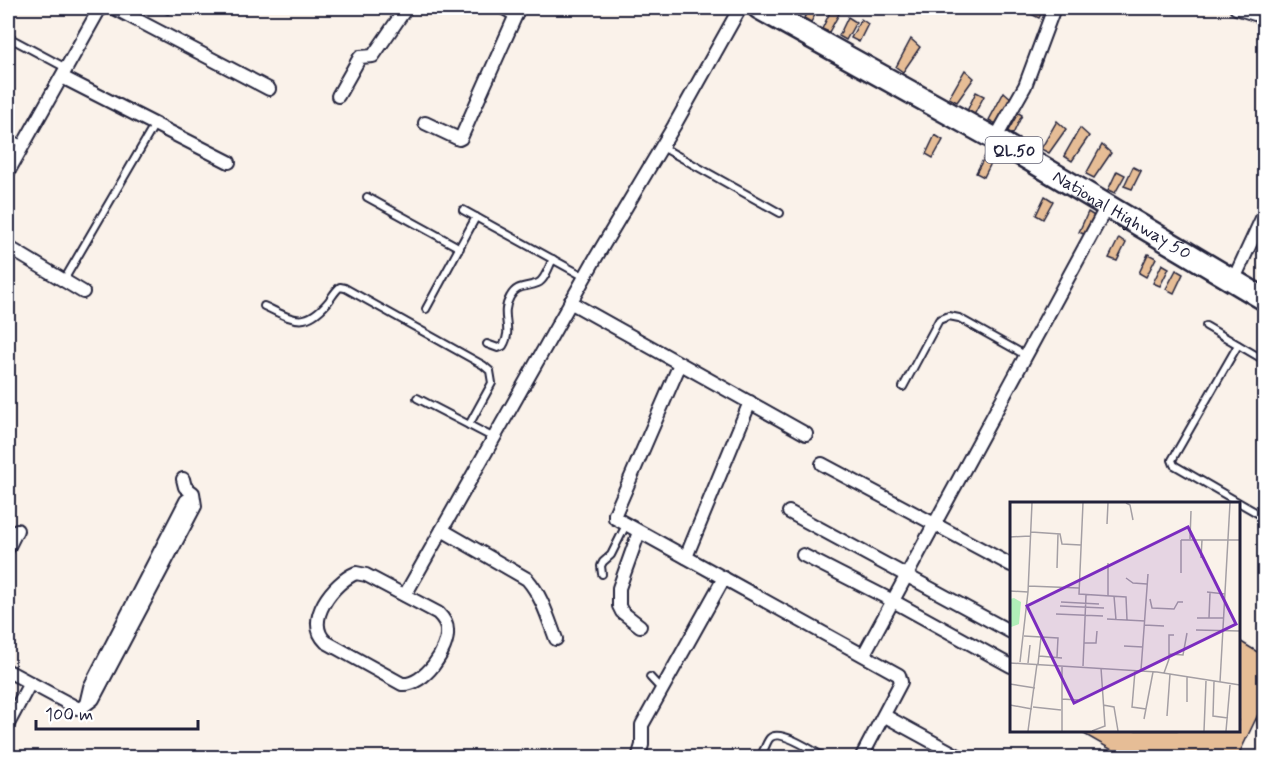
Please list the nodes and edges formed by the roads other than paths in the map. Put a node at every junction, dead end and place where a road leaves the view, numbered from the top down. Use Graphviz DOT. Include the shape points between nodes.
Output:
graph roads {
  1 [pos="100,8"];
  2 [pos="114,8"];
  3 [pos="406,8"];
  4 [pos="504,8"];
  5 [pos="740,8"];
  6 [pos="759,8"];
  7 [pos="1054,8"];
  8 [pos="1236,8"];
  9 [pos="518,11"];
  10 [pos="788,14"];
  11 [pos="1264,17"];
  12 [pos="8,37"];
  13 [pos="64,73"];
  14 [pos="269,89"];
  15 [pos="338,96"];
  16 [pos="425,123"];
  17 [pos="154,124"];
  18 [pos="995,139"];
  19 [pos="662,147"];
  20 [pos="230,162"];
  21 [pos="8,172"];
  22 [pos="367,197"];
  23 [pos="1107,206"];
  24 [pos="463,210"];
  25 [pos="780,213"];
  26 [pos="1264,214"];
  27 [pos="476,217"];
  28 [pos="8,248"];
  29 [pos="460,248"];
  30 [pos="553,259"];
  31 [pos="585,277"];
  32 [pos="64,281"];
  33 [pos="1233,281"];
  34 [pos="83,292"];
  35 [pos="1264,299"];
  36 [pos="570,302"];
  37 [pos="264,306"];
  38 [pos="426,309"];
  39 [pos="1206,326"];
  40 [pos="487,344"];
  41 [pos="1238,345"];
  42 [pos="1025,355"];
  43 [pos="1264,360"];
  44 [pos="680,364"];
  45 [pos="903,387"];
  46 [pos="417,398"];
  47 [pos="750,402"];
  48 [pos="469,425"];
  49 [pos="806,434"];
  50 [pos="494,438"];
  51 [pos="822,464"];
  52 [pos="183,479"];
  53 [pos="1238,502"];
  54 [pos="1239,503"];
  55 [pos="789,512"];
  56 [pos="1264,517"];
  57 [pos="626,525"];
  58 [pos="936,525"];
  59 [pos="17,530"];
  60 [pos="442,530"];
  61 [pos="639,532"];
  62 [pos="8,548"];
  63 [pos="803,555"];
  64 [pos="686,557"];
  65 [pos="1010,564"];
  66 [pos="602,574"];
  67 [pos="907,576"];
  68 [pos="724,578"];
  69 [pos="405,595"];
  70 [pos="893,601"];
  71 [pos="640,626"];
  72 [pos="1010,632"];
  73 [pos="556,639"];
  74 [pos="864,654"];
  75 [pos="1010,665"];
  76 [pos="8,671"];
  77 [pos="650,677"];
  78 [pos="30,684"];
  79 [pos="663,690"];
  80 [pos="885,716"];
  81 [pos="1261,718"];
  82 [pos="8,724"];
  83 [pos="1264,728"];
  84 [pos="763,752"];
  85 [pos="638,758"];
  86 [pos="825,758"];
  87 [pos="861,758"];
  88 [pos="962,758"];
  1 -- 13 [label="street"];
  2 -- 14 [label="street"];
  3 -- 15 [label="street" via="373,56 360,57"];
  4 -- 9 [label="street"];
  5 -- 19 [label="street"];
  6 -- 10 [label="highway, National Highway 50 / QL.50"];
  7 -- 18 [label="street" via="1025,86"];
  8 -- 11 [label="street"];
  9 -- 16 [label="street" via="461,138"];
  10 -- 18 [label="highway, National Highway 50 / QL.50"];
  12 -- 13 [label="lane"];
  13 -- 17 [label="street"];
  13 -- 21 [label="street" via="17,142"];
  17 -- 20 [label="street"];
  17 -- 32 [label="lane"];
  18 -- 23 [label="highway, National Highway 50 / QL.50"];
  19 -- 25 [label="lane"];
  19 -- 31 [label="street"];
  22 -- 29 [label="lane"];
  23 -- 33 [label="highway, National Highway 50 / QL.50"];
  23 -- 42 [label="street"];
  24 -- 27 [label="lane"];
  26 -- 33 [label="street"];
  27 -- 29 [label="lane"];
  27 -- 30 [label="lane"];
  28 -- 32 [label="street"];
  29 -- 38 [label="lane"];
  30 -- 31 [label="lane"];
  30 -- 40 [label="lane" via="542,280 523,285 508,301 504,316 508,334 503,346"];
  31 -- 36 [label="street"];
  32 -- 34 [label="street"];
  33 -- 35 [label="highway, National Highway 50 / QL.50"];
  36 -- 44 [label="street"];
  36 -- 50 [label="street"];
  37 -- 48 [label="lane" via="301,321 311,317 340,287 345,288 483,365 490,371 492,382"];
  39 -- 41 [label="lane"];
  41 -- 43 [label="lane"];
  41 -- 53 [label="lane" via="1172,460 1174,465"];
  42 -- 45 [label="lane" via="949,316 939,321"];
  42 -- 58 [label="street"];
  44 -- 47 [label="street"];
  44 -- 57 [label="street" via="615,514"];
  46 -- 48 [label="lane"];
  47 -- 49 [label="street"];
  47 -- 64 [label="street"];
  48 -- 50 [label="lane"];
  50 -- 60 [label="street"];
  51 -- 58 [label="street"];
  52 -- 78 [label="street" via="193,493 195,506 133,613 93,699 77,708"];
  54 -- 56 [label="lane"];
  55 -- 67 [label="street"];
  57 -- 61 [label="street"];
  57 -- 66 [label="lane" via="601,566"];
  58 -- 65 [label="street"];
  58 -- 67 [label="street"];
  59 -- 62 [label="street"];
  60 -- 69 [label="street"];
  60 -- 73 [label="street" via="527,579 545,607"];
  61 -- 64 [label="street"];
  61 -- 71 [label="street" via="619,595 622,612"];
  63 -- 70 [label="street"];
  64 -- 68 [label="street"];
  67 -- 70 [label="street"];
  67 -- 72 [label="street"];
  68 -- 74 [label="street"];
  68 -- 79 [label="street"];
  69 -- 69 [label="street" via="438,614 447,631 430,670 413,682 402,684 319,636 322,606 345,578 356,573 366,575"];
  70 -- 74 [label="street"];
  70 -- 75 [label="street"];
  74 -- 80 [label="street" via="901,678"];
  76 -- 78 [label="street"];
  77 -- 79 [label="lane"];
  78 -- 82 [label="street"];
  79 -- 85 [label="street" via="642,725"];
  80 -- 87 [label="street"];
  80 -- 88 [label="street"];
  81 -- 83 [label="lane"];
  84 -- 86 [label="lane" via="769,738 782,736"];
}
